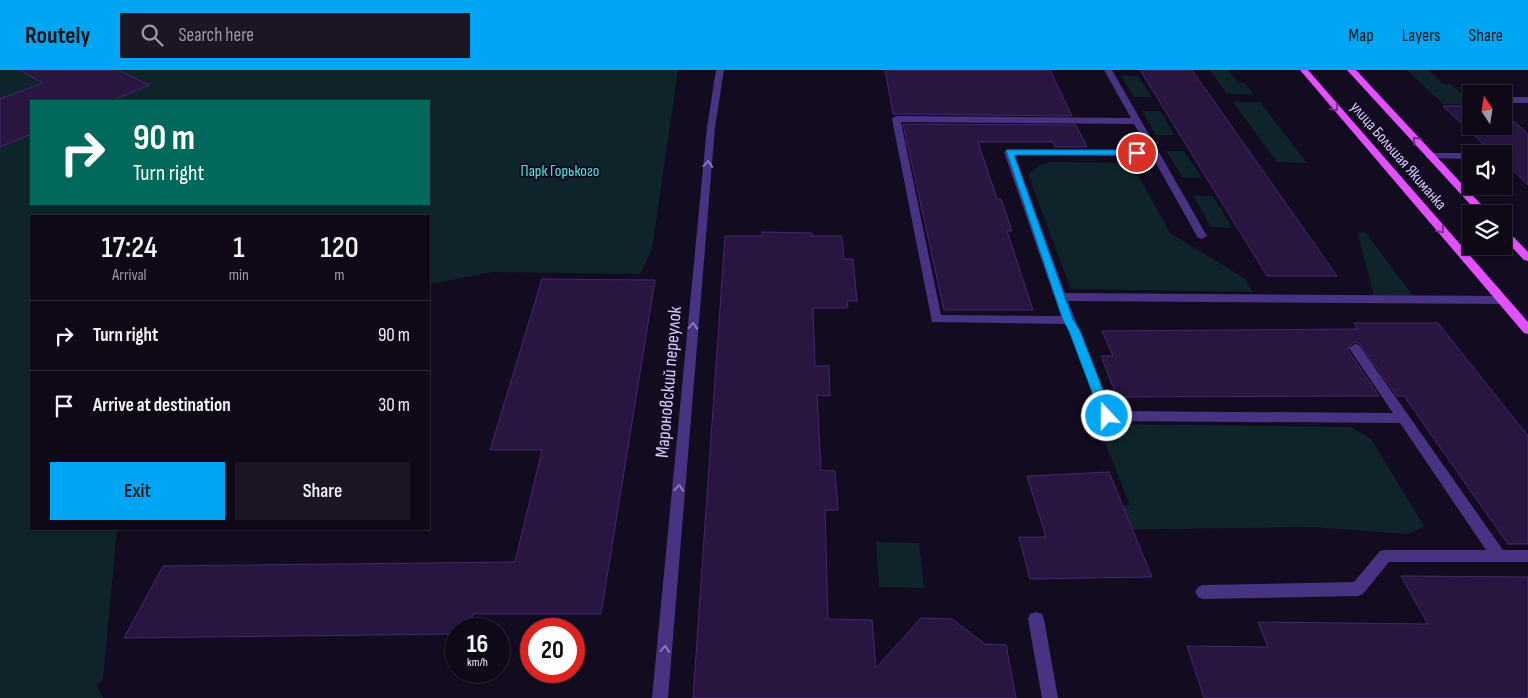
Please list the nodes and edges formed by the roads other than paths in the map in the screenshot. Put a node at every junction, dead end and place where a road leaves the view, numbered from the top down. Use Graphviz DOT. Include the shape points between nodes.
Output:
graph roads {
  1 [pos="720,70"];
  2 [pos="1108,70"];
  3 [pos="1304,70"];
  4 [pos="1351,70"];
  5 [pos="1512,100"];
  6 [pos="1528,100"];
  7 [pos="1137,121"];
  8 [pos="1155,153"];
  9 [pos="1430,156"];
  10 [pos="1462,156"];
  11 [pos="1476,205"];
  12 [pos="1202,236"];
  13 [pos="1512,241"];
  14 [pos="1528,258"];
  15 [pos="1061,298"];
  16 [pos="1502,300"];
  17 [pos="1068,320"];
  18 [pos="1528,330"];
  19 [pos="1355,348"];
  20 [pos="1403,418"];
  21 [pos="1499,556"];
  22 [pos="1528,556"];
  23 [pos="1203,592"];
  24 [pos="1036,619"];
  25 [pos="660,698"];
  26 [pos="1050,698"];
  25 -- 1 [label="street, Мароновский переулок, one-way" via="711,127"];
  2 -- 7 [label="street"];
  3 -- 16 [label="main road, улица Большая Якиманка, one-way"];
  9 -- 4 [label="main road, улица Большая Якиманка, one-way"];
  5 -- 6 [label="street"];
  7 -- 8 [label="street"];
  7 -- 17 [label="street" via="896,119 936,319"];
  8 -- 12 [label="street"];
  8 -- 15 [label="street" via="1009,152"];
  9 -- 10 [label="street"];
  9 -- 11 [label="main road, улица Большая Якиманка"];
  13 -- 14 [label="main road"];
  15 -- 16 [label="street"];
  15 -- 17 [label="street"];
  16 -- 18 [label="main road, улица Большая Якиманка"];
  17 -- 20 [label="street" via="1107,416"];
  19 -- 20 [label="street"];
  20 -- 21 [label="street"];
  21 -- 22 [label="street"];
  21 -- 23 [label="street" via="1385,556 1358,589"];
  24 -- 26 [label="street"];
}
